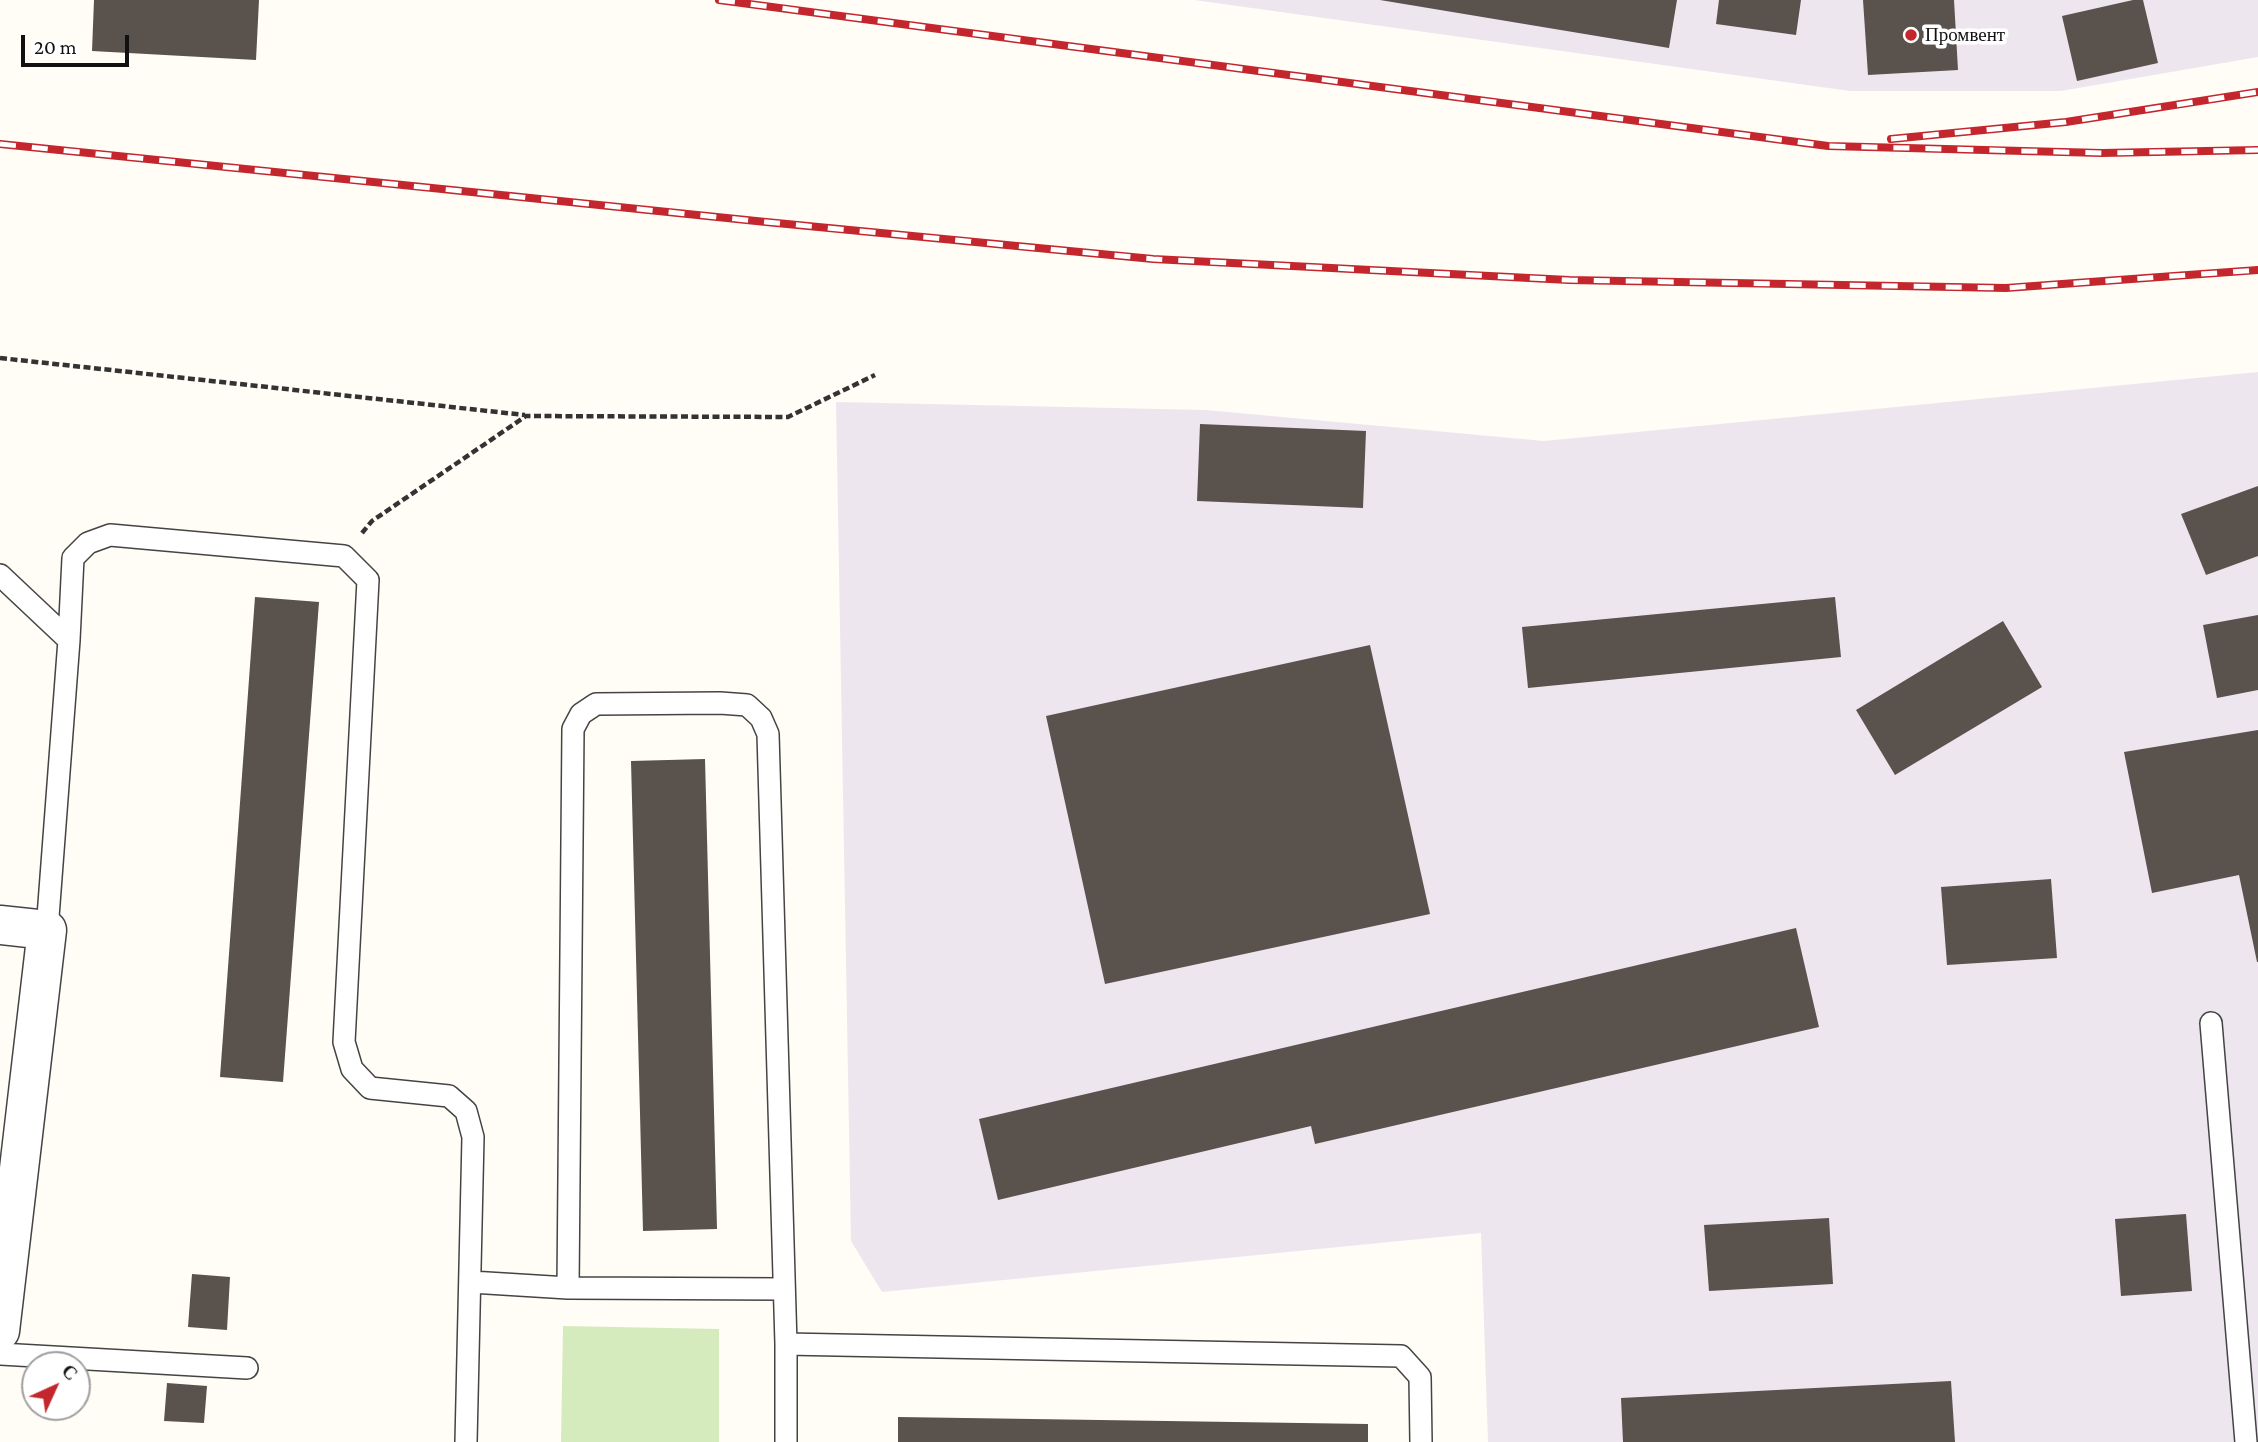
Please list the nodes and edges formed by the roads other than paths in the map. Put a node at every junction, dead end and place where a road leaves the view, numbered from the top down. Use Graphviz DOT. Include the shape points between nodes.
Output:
graph roads {
  1 [pos="0,575"];
  2 [pos="69,640"];
  3 [pos="0,925"];
  4 [pos="47,930"];
  5 [pos="2211,1023"];
  6 [pos="471,1282"];
  7 [pos="568,1288"];
  8 [pos="783,1289"];
  9 [pos="0,1331"];
  10 [pos="786,1344"];
  11 [pos="0,1354"];
  12 [pos="247,1368"];
  13 [pos="466,1442"];
  14 [pos="786,1442"];
  15 [pos="1421,1442"];
  16 [pos="2246,1442"];
  1 -- 2 [label="lane"];
  2 -- 4 [label="lane"];
  2 -- 6 [label="lane" via="73,558 88,542 110,535 344,556 368,580 344,1042 352,1069 370,1088 449,1096 466,1111 473,1137"];
  3 -- 4 [label="street"];
  4 -- 9 [label="street"];
  5 -- 16 [label="lane"];
  6 -- 7 [label="lane"];
  6 -- 13 [label="lane"];
  7 -- 8 [label="lane"];
  7 -- 8 [label="lane" via="573,729 582,714 596,704 720,703 747,705 761,718 768,734"];
  8 -- 10 [label="lane"];
  10 -- 14 [label="lane"];
  10 -- 15 [label="lane" via="1401,1356 1420,1377"];
  11 -- 12 [label="lane"];
}
